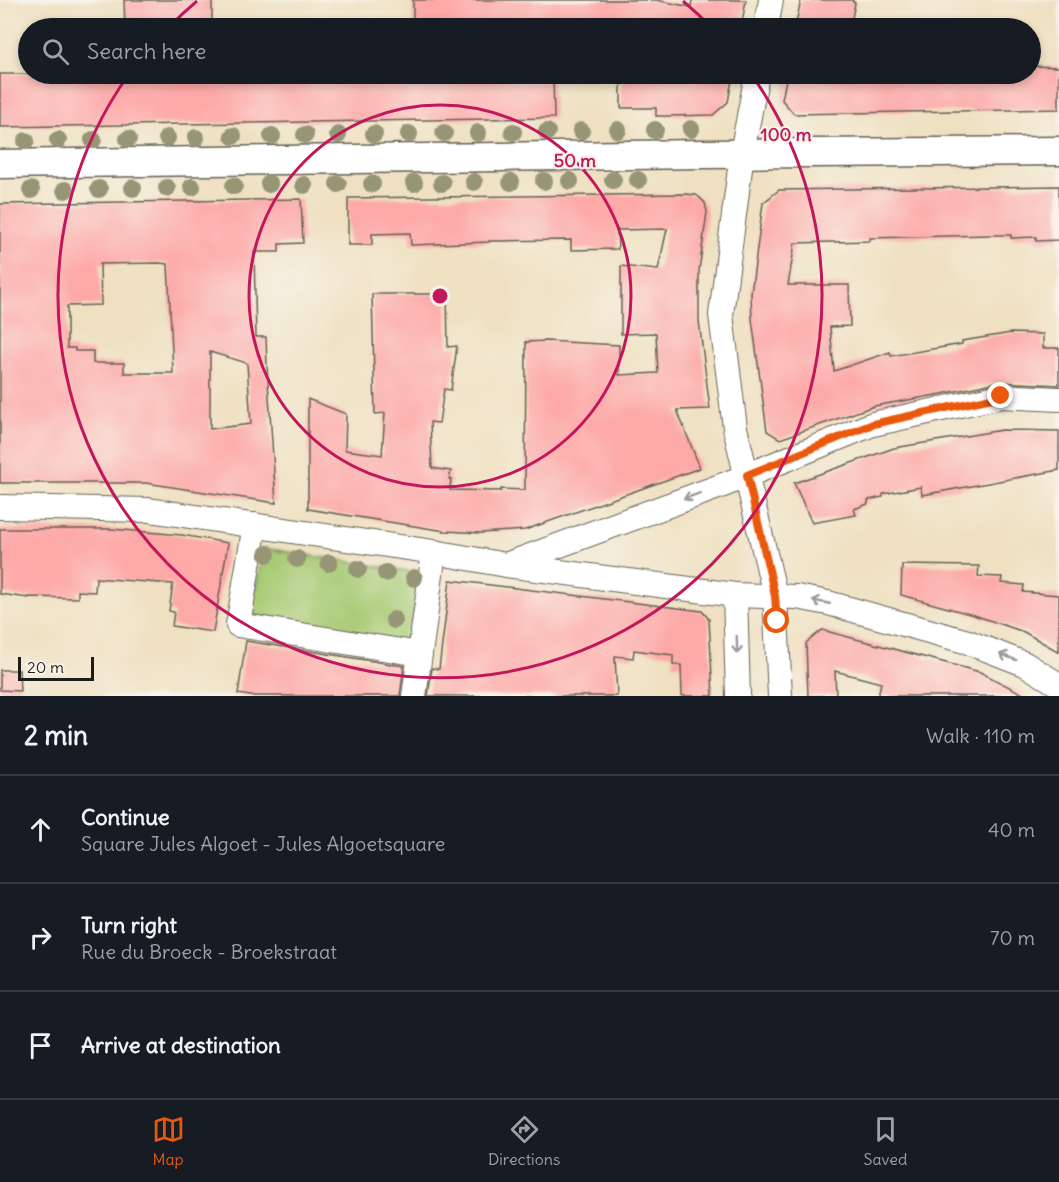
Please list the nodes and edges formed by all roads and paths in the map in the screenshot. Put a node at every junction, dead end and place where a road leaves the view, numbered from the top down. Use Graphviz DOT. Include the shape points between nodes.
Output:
graph roads {
  1 [pos="771,0"];
  2 [pos="768,18"];
  3 [pos="756,84"];
  4 [pos="1059,151"];
  5 [pos="742,153"];
  6 [pos="0,164"];
  7 [pos="1059,399"];
  8 [pos="747,475"];
  9 [pos="0,507"];
  10 [pos="255,525"];
  11 [pos="434,552"];
  12 [pos="506,564"];
  13 [pos="735,595"];
  14 [pos="775,596"];
  15 [pos="420,654"];
  16 [pos="1059,685"];
  17 [pos="414,696"];
  18 [pos="738,696"];
  19 [pos="780,696"];
  1 -- 2 [label="street"];
  3 -- 5 [label="street"];
  4 -- 5 [label="street"];
  5 -- 6 [label="street"];
  5 -- 8 [label="street" via="721,315 735,428"];
  7 -- 8 [label="street" via="1001,396 873,424"];
  8 -- 12 [label="street, one-way"];
  8 -- 14 [label="street"];
  9 -- 10 [label="street" via="148,510"];
  10 -- 11 [label="street"];
  10 -- 15 [label="street" via="238,625"];
  11 -- 12 [label="street"];
  11 -- 15 [label="street"];
  12 -- 13 [label="street"];
  13 -- 14 [label="street"];
  13 -- 18 [label="street, one-way"];
  16 -- 14 [label="street, one-way" via="1025,664 968,642 828,603"];
  14 -- 19 [label="street"];
  15 -- 17 [label="street"];
}
